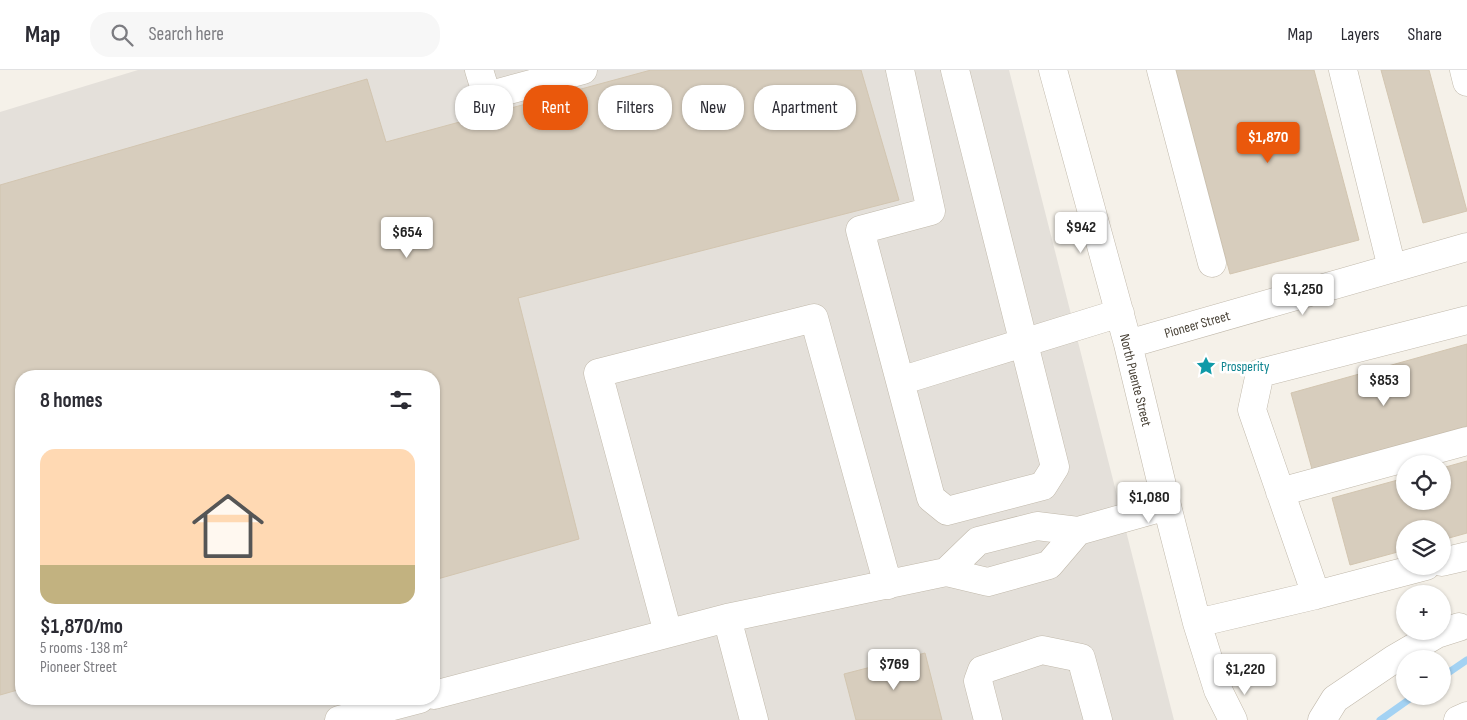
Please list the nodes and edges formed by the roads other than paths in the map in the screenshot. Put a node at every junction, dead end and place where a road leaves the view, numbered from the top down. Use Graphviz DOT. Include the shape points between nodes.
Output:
graph roads {
  1 [pos="479,70"];
  2 [pos="583,70"];
  3 [pos="900,70"];
  4 [pos="955,70"];
  5 [pos="1053,70"];
  6 [pos="1161,70"];
  7 [pos="1343,70"];
  8 [pos="1464,70"];
  9 [pos="1467,82"];
  10 [pos="1467,246"];
  11 [pos="1212,263"];
  12 [pos="1392,268"];
  13 [pos="1120,314"];
  14 [pos="1467,320"];
  15 [pos="1025,342"];
  16 [pos="1128,344"];
  17 [pos="900,381"];
  18 [pos="1467,441"];
  19 [pos="1280,492"];
  20 [pos="1167,506"];
  21 [pos="1078,532"];
  22 [pos="1467,556"];
  23 [pos="1451,560"];
  24 [pos="946,572"];
  25 [pos="1396,574"];
  26 [pos="888,585"];
  27 [pos="1316,595"];
  28 [pos="727,618"];
  29 [pos="1197,623"];
  30 [pos="1459,627"];
  31 [pos="668,633"];
  32 [pos="1218,690"];
  33 [pos="440,693"];
  34 [pos="397,705"];
  35 [pos="1467,716"];
  36 [pos="340,720"];
  37 [pos="754,720"];
  38 [pos="988,720"];
  39 [pos="1098,720"];
  40 [pos="1221,720"];
  41 [pos="1233,720"];
  42 [pos="1322,720"];
  43 [pos="1458,720"];
  1 -- 2 [label="street" via="487,96"];
  3 -- 17 [label="street" via="931,211 860,230"];
  4 -- 15 [label="street"];
  5 -- 13 [label="street, North Puente Street"];
  6 -- 11 [label="street"];
  7 -- 12 [label="street"];
  8 -- 9 [label="street"];
  10 -- 12 [label="street, Pioneer Street"];
  12 -- 16 [label="street, Pioneer Street"];
  13 -- 15 [label="street"];
  13 -- 16 [label="street, North Puente Street"];
  14 -- 19 [label="street" via="1260,373 1252,410"];
  15 -- 17 [label="street"];
  15 -- 17 [label="street" via="1055,467 1043,486 947,511 930,498"];
  16 -- 20 [label="street, North Puente Street"];
  18 -- 19 [label="street"];
  19 -- 27 [label="street"];
  20 -- 21 [label="street"];
  20 -- 29 [label="street, North Puente Street"];
  21 -- 24 [label="street" via="1037,526 978,541"];
  21 -- 24 [label="street" via="1049,565 988,582"];
  22 -- 23 [label="street"];
  24 -- 26 [label="street"];
  25 -- 27 [label="street"];
  26 -- 28 [label="street"];
  26 -- 31 [label="street" via="814,318 598,373"];
  27 -- 29 [label="street"];
  28 -- 31 [label="street"];
  28 -- 37 [label="street"];
  29 -- 32 [label="street, North Puente Street"];
  30 -- 42 [label="street" via="1437,634 1335,699"];
  31 -- 33 [label="street"];
  32 -- 40 [label="street, North Puente Street"];
  32 -- 41 [label="street, North Puente Street"];
  34 -- 36 [label="street"];
  35 -- 43 [label="street"];
  38 -- 39 [label="street" via="978,681 982,670 1042,650 1081,658"];
}
